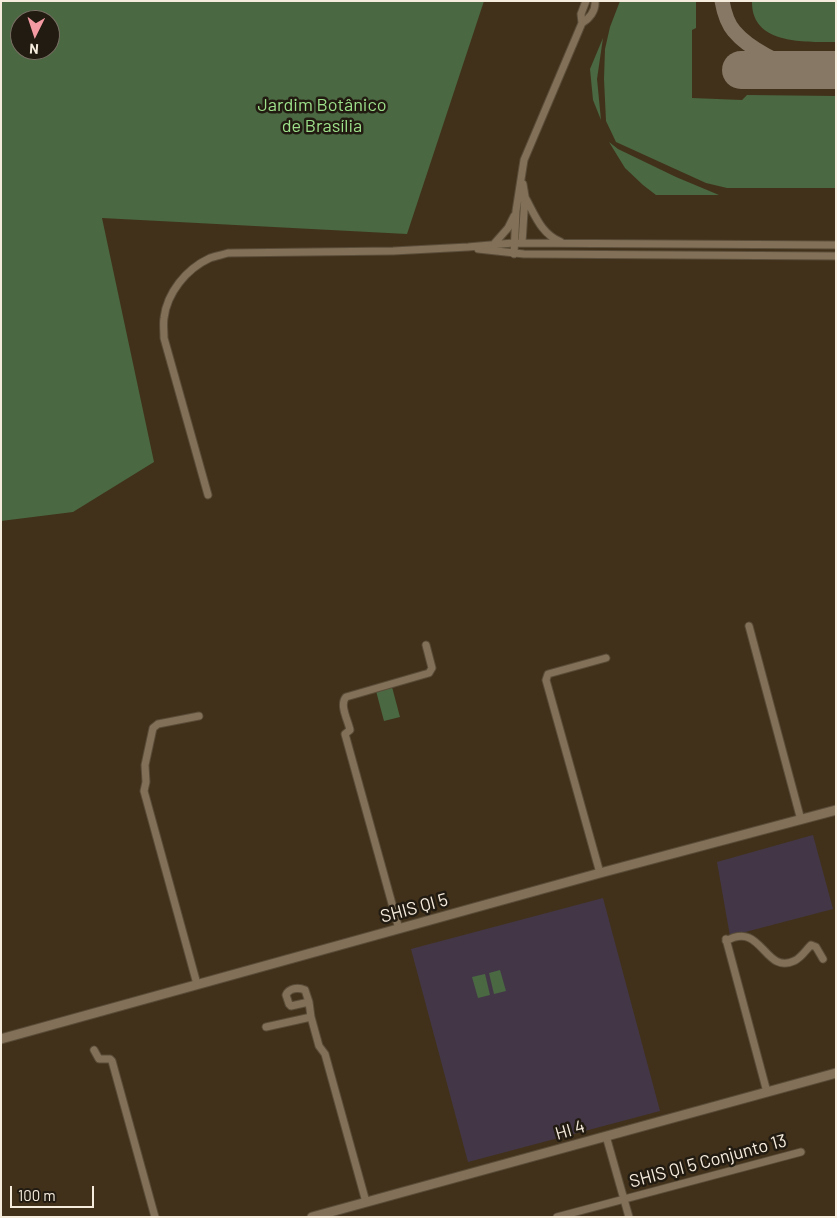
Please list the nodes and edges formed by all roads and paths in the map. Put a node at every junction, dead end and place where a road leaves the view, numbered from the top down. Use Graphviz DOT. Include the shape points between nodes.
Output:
graph roads {
  1 [pos="586,1"];
  2 [pos="594,1"];
  3 [pos="582,23"];
  4 [pos="521,175"];
  5 [pos="525,196"];
  6 [pos="516,211"];
  7 [pos="514,243"];
  8 [pos="522,243"];
  9 [pos="564,243"];
  10 [pos="493,244"];
  11 [pos="836,245"];
  12 [pos="468,248"];
  13 [pos="514,254"];
  14 [pos="836,256"];
  15 [pos="208,495"];
  16 [pos="749,626"];
  17 [pos="426,645"];
  18 [pos="606,658"];
  19 [pos="199,716"];
  20 [pos="836,810"];
  21 [pos="800,820"];
  22 [pos="600,873"];
  23 [pos="399,929"];
  24 [pos="823,959"];
  25 [pos="198,984"];
  26 [pos="309,1002"];
  27 [pos="311,1017"];
  28 [pos="266,1027"];
  29 [pos="1,1039"];
  30 [pos="94,1050"];
  31 [pos="836,1073"];
  32 [pos="767,1092"];
  33 [pos="606,1136"];
  34 [pos="800,1152"];
  35 [pos="624,1199"];
  36 [pos="366,1202"];
  37 [pos="314,1216"];
  38 [pos="155,1217"];
  39 [pos="558,1217"];
  40 [pos="629,1217"];
  1 -- 3 [label="street" via="581,14"];
  2 -- 3 [label="street" via="590,19"];
  3 -- 4 [label="street" via="524,160"];
  4 -- 5 [label="street"];
  4 -- 6 [label="street"];
  5 -- 8 [label="street"];
  5 -- 9 [label="street" via="543,229"];
  6 -- 7 [label="street"];
  6 -- 10 [label="street" via="508,228"];
  7 -- 8 [label="street"];
  7 -- 10 [label="street"];
  7 -- 13 [label="street"];
  8 -- 9 [label="street"];
  9 -- 11 [label="street"];
  10 -- 12 [label="street"];
  12 -- 13 [label="street"];
  12 -- 15 [label="street" via="228,253 209,258 178,283 164,318 164,338"];
  13 -- 14 [label="street"];
  16 -- 21 [label="street"];
  17 -- 23 [label="street" via="432,668 430,673 346,696 343,705 350,730 345,734"];
  18 -- 22 [label="street" via="548,674 546,680"];
  19 -- 25 [label="street" via="158,724 153,728 145,765 144,791"];
  20 -- 21 [label="street, SHIS QI 5"];
  21 -- 22 [label="street, SHIS QI 5"];
  22 -- 23 [label="street, SHIS QI 5"];
  23 -- 25 [label="street, SHIS QI 5"];
  24 -- 32 [label="street" via="811,945 794,962 780,963 774,961 752,938 738,936 726,940"];
  25 -- 29 [label="street, SHIS QI 5"];
  26 -- 27 [label="street"];
  27 -- 28 [label="street"];
  27 -- 36 [label="street"];
  30 -- 38 [label="street" via="99,1059 112,1061"];
  31 -- 32 [label="street, HI 4"];
  32 -- 33 [label="street, HI 4"];
  33 -- 35 [label="street"];
  33 -- 36 [label="street, HI 4"];
  34 -- 35 [label="street, SHIS QI 5 Conjunto 13"];
  35 -- 39 [label="street, SHIS QI 5 Conjunto 13"];
  35 -- 40 [label="street"];
  36 -- 37 [label="street, HI 4"];
}
